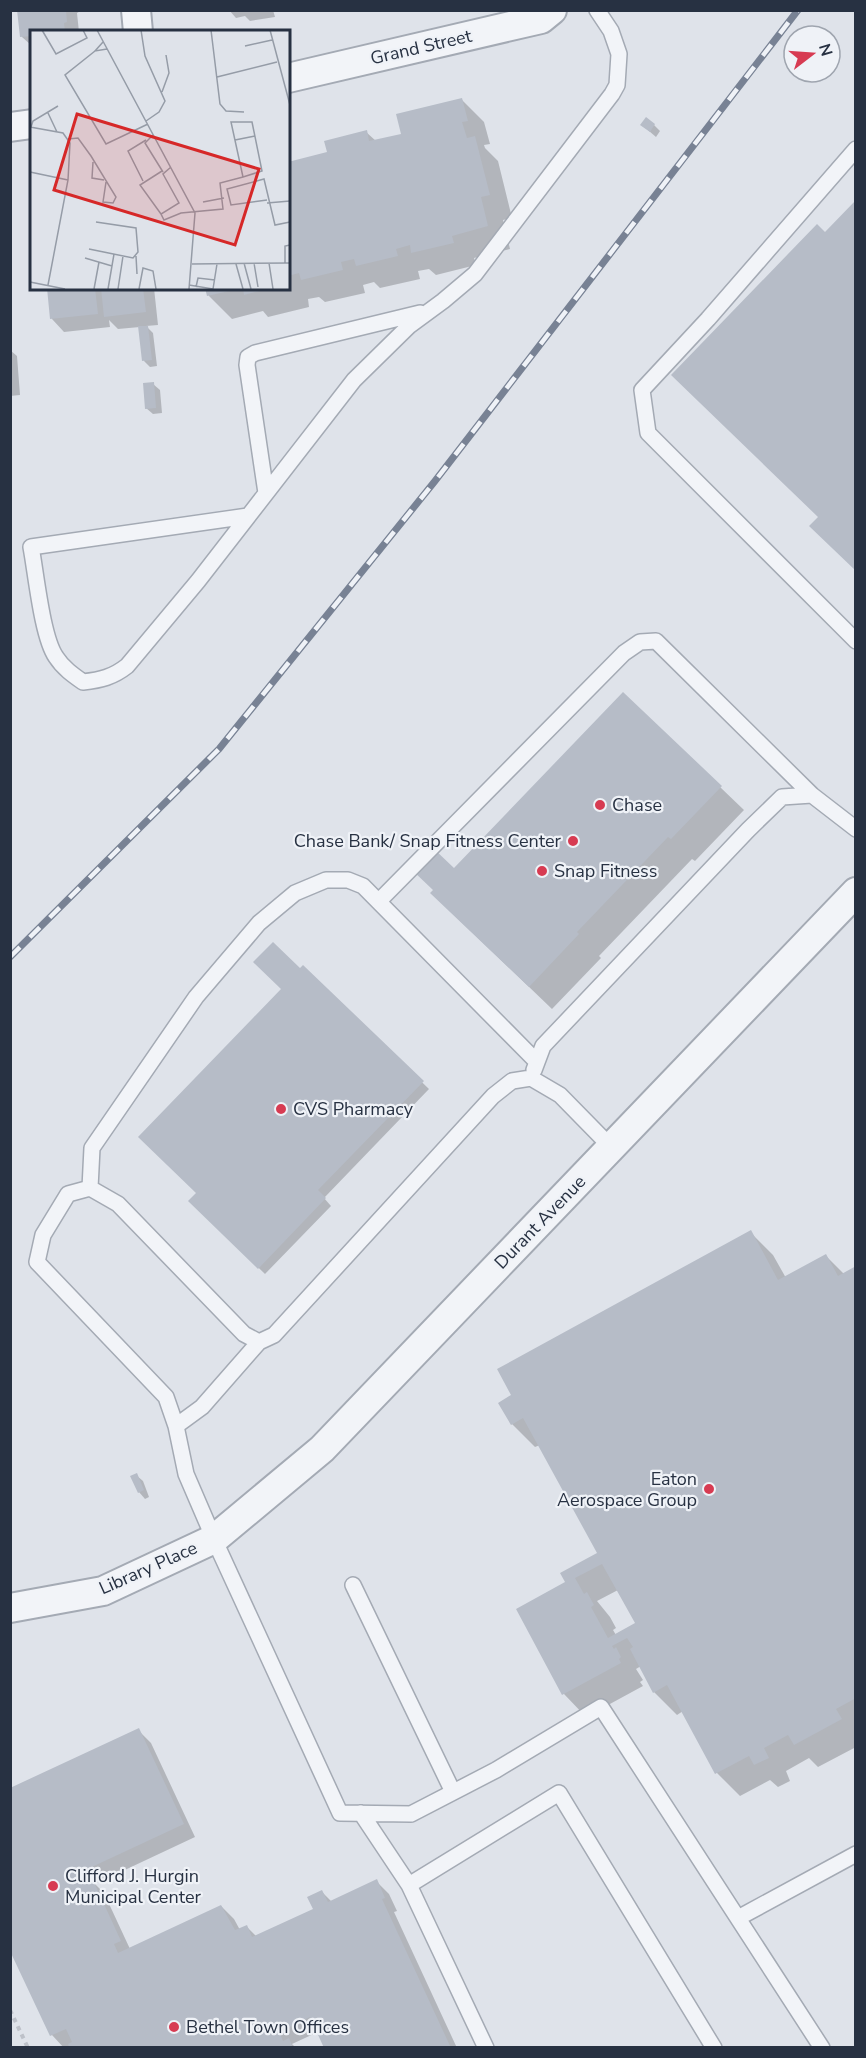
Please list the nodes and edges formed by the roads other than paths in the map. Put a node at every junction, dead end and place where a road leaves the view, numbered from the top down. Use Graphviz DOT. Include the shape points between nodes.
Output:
graph roads {
  1 [pos="136,10"];
  2 [pos="552,10"];
  3 [pos="597,10"];
  4 [pos="138,30"];
  5 [pos="290,78"];
  6 [pos="30,124"];
  7 [pos="10,127"];
  8 [pos="855,149"];
  9 [pos="425,312"];
  10 [pos="266,493"];
  11 [pos="248,516"];
  12 [pos="855,641"];
  13 [pos="812,795"];
  14 [pos="855,829"];
  15 [pos="855,892"];
  16 [pos="379,902"];
  17 [pos="537,1062"];
  18 [pos="531,1078"];
  19 [pos="611,1147"];
  20 [pos="90,1188"];
  21 [pos="259,1342"];
  22 [pos="176,1426"];
  23 [pos="214,1539"];
  24 [pos="353,1585"];
  25 [pos="10,1608"];
  26 [pos="453,1792"];
  27 [pos="361,1813"];
  28 [pos="855,1854"];
  29 [pos="409,1885"];
  30 [pos="738,1918"];
  31 [pos="486,2048"];
  32 [pos="714,2048"];
  33 [pos="822,2048"];
  1 -- 4 [label="street"];
  2 -- 5 [label="street, Grand Street" via="541,19"];
  3 -- 9 [label="lane" via="611,31 619,54 617,85 612,94 475,274"];
  6 -- 7 [label="street"];
  8 -- 12 [label="lane" via="642,390 648,433"];
  9 -- 10 [label="lane" via="354,380"];
  9 -- 10 [label="lane" via="248,357"];
  10 -- 11 [label="lane"];
  11 -- 11 [label="lane" via="146,645 116,674 83,682 54,655 31,547"];
  13 -- 14 [label="lane"];
  13 -- 16 [label="lane" via="656,641 640,642"];
  13 -- 17 [label="lane" via="782,797 748,830 543,1046"];
  15 -- 19 [label="street, Durant Avenue"];
  16 -- 17 [label="lane"];
  16 -- 20 [label="lane" via="363,886 348,880 326,880 295,893 259,923 196,997 92,1148"];
  17 -- 18 [label="lane"];
  18 -- 19 [label="lane" via="560,1095"];
  18 -- 21 [label="lane" via="512,1082 492,1096 274,1335"];
  19 -- 23 [label="street, Durant Avenue" via="322,1449"];
  20 -- 21 [label="lane" via="118,1203 244,1334"];
  20 -- 22 [label="lane" via="68,1194 43,1235 37,1262 166,1397"];
  21 -- 22 [label="lane" via="201,1407"];
  22 -- 23 [label="lane" via="186,1474"];
  23 -- 25 [label="street, Library Place" via="103,1591"];
  23 -- 27 [label="lane" via="340,1813"];
  24 -- 26 [label="lane"];
  26 -- 27 [label="lane" via="411,1814"];
  26 -- 30 [label="lane" via="601,1707"];
  27 -- 29 [label="lane"];
  28 -- 30 [label="lane"];
  29 -- 31 [label="lane"];
  29 -- 32 [label="lane" via="559,1793"];
  30 -- 33 [label="lane"];
}
